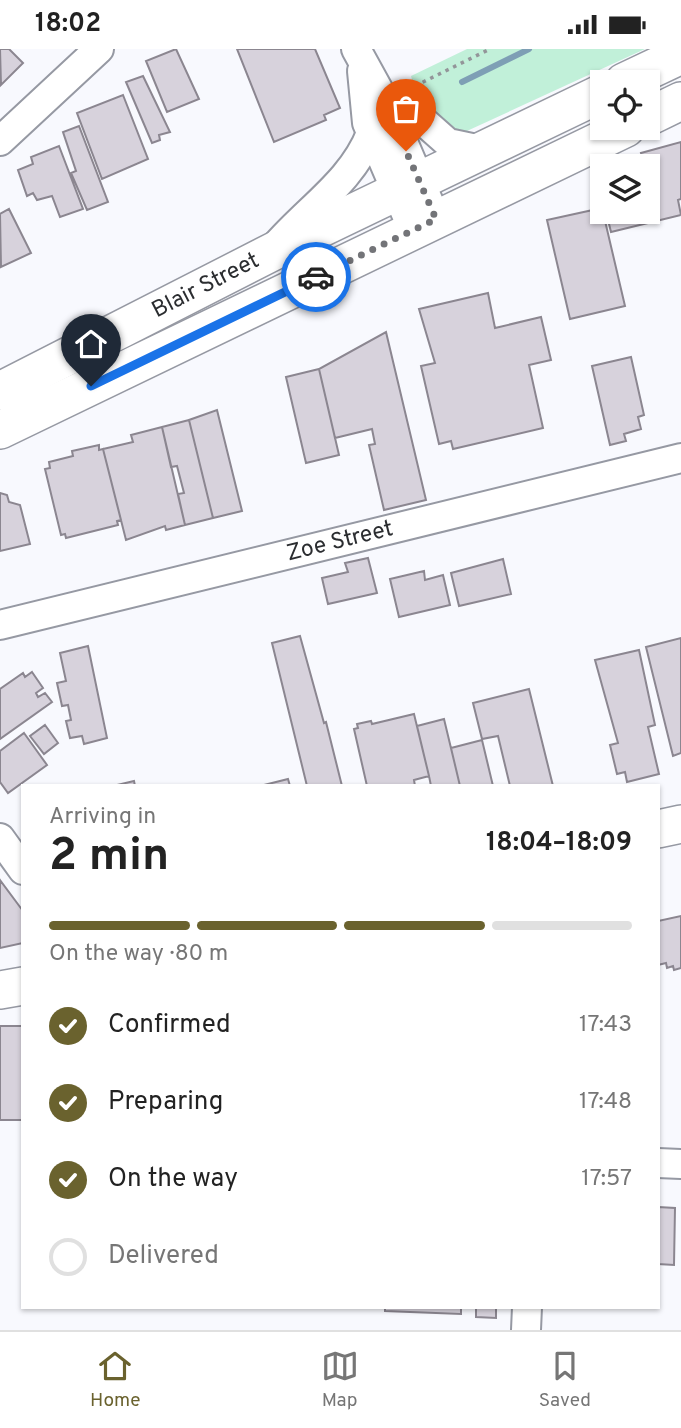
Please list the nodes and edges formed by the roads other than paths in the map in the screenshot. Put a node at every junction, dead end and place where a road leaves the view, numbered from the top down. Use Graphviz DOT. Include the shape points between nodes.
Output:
graph roads {
  1 [pos="99,49"];
  2 [pos="359,55"];
  3 [pos="681,55"];
  4 [pos="649,70"];
  5 [pos="394,93"];
  6 [pos="590,99"];
  7 [pos="681,101"];
  8 [pos="660,111"];
  9 [pos="371,133"];
  10 [pos="601,140"];
  11 [pos="0,141"];
  12 [pos="481,150"];
  13 [pos="406,186"];
  14 [pos="425,225"];
  15 [pos="267,255"];
  16 [pos="0,391"];
  17 [pos="0,430"];
  18 [pos="681,458"];
  19 [pos="0,625"];
  20 [pos="681,824"];
  21 [pos="660,829"];
  22 [pos="0,838"];
  23 [pos="21,867"];
  24 [pos="21,968"];
  25 [pos="0,970"];
  26 [pos="21,986"];
  27 [pos="0,990"];
  28 [pos="660,1163"];
  29 [pos="681,1164"];
  30 [pos="527,1309"];
  31 [pos="526,1330"];
  1 -- 11 [label="street"];
  2 -- 5 [label="street"];
  2 -- 9 [label="street"];
  3 -- 4 [label="main road"];
  5 -- 12 [label="street" via="448,143"];
  5 -- 13 [label="street"];
  6 -- 12 [label="main road, Blair Street"];
  7 -- 8 [label="main road"];
  9 -- 13 [label="street"];
  9 -- 15 [label="street" via="365,149 333,192 299,218"];
  10 -- 14 [label="main road, Blair Street"];
  12 -- 13 [label="main road, Blair Street"];
  13 -- 14 [label="street"];
  13 -- 15 [label="main road, Blair Street"];
  14 -- 17 [label="main road, Blair Street"];
  15 -- 16 [label="main road, Blair Street"];
  18 -- 19 [label="street, Zoe Street"];
  20 -- 21 [label="main road"];
  22 -- 23 [label="street"];
  24 -- 25 [label="main road"];
  26 -- 27 [label="main road"];
  28 -- 29 [label="street"];
  30 -- 31 [label="street"];
}
